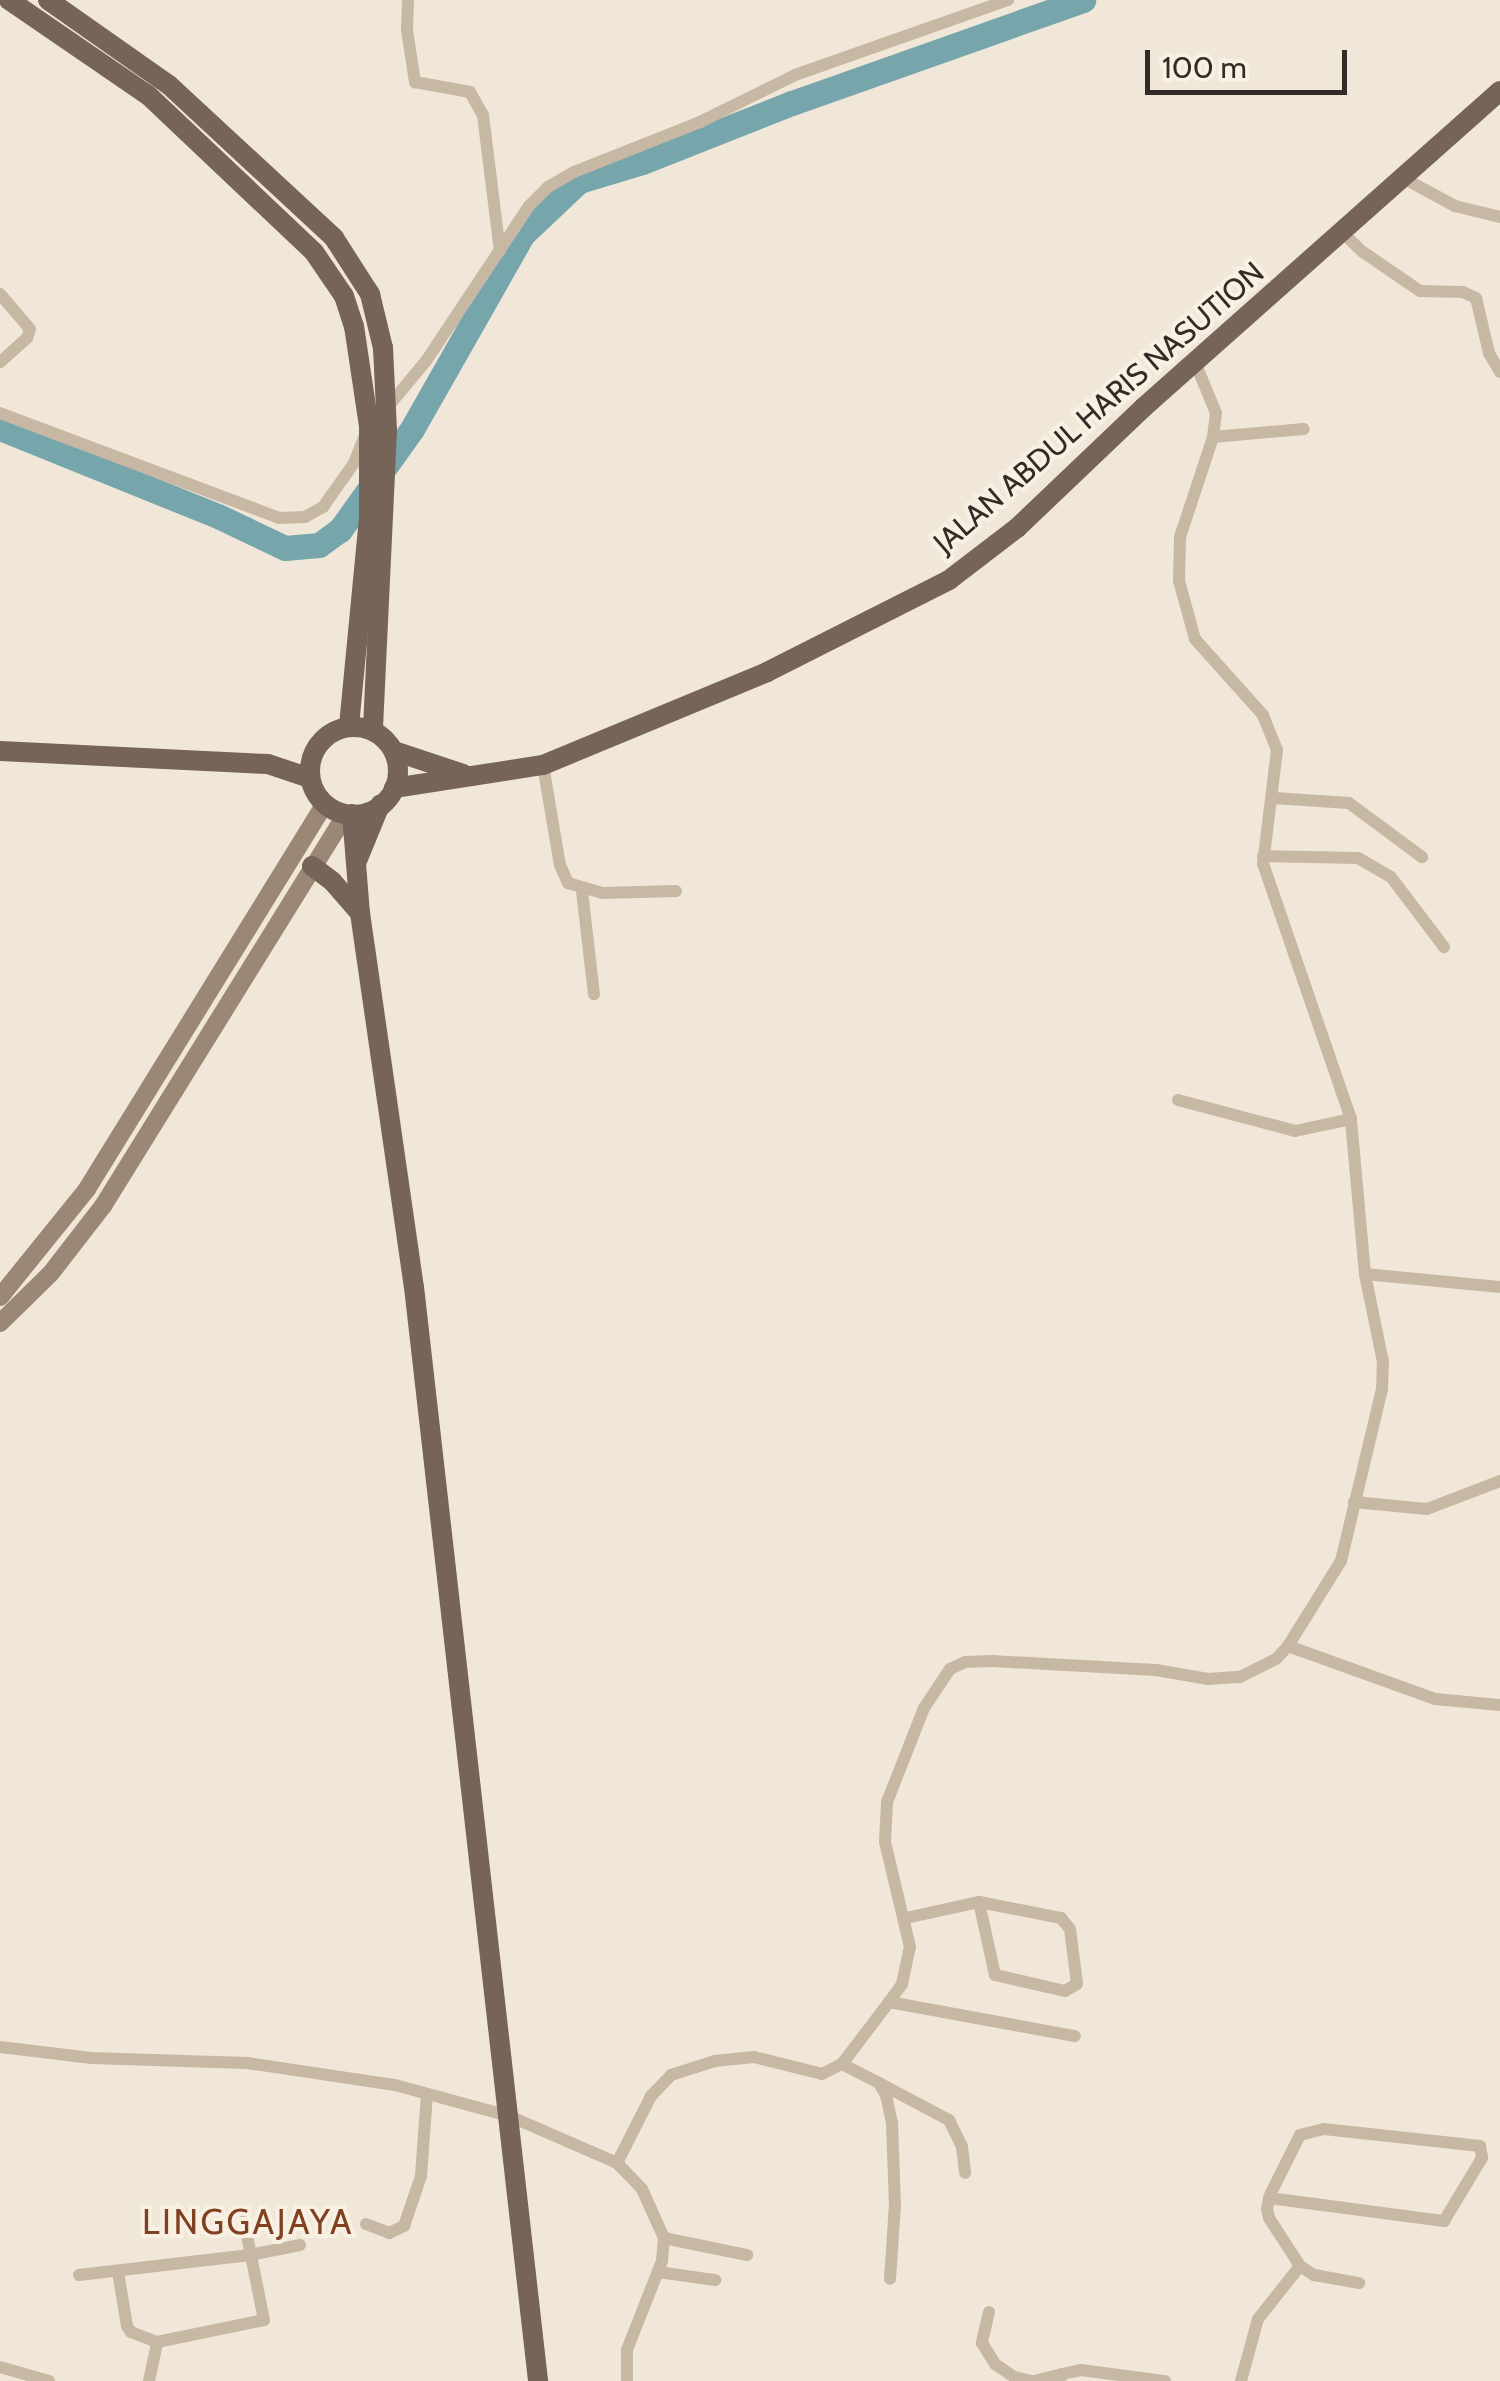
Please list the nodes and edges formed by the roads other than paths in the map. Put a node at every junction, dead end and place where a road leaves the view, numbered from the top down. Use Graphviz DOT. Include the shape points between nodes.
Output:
graph roads {
  1 [pos="10,0"];
  2 [pos="48,0"];
  3 [pos="408,0"];
  4 [pos="1008,0"];
  5 [pos="1500,90"];
  6 [pos="1405,179"];
  7 [pos="1500,217"];
  8 [pos="1343,232"];
  9 [pos="500,251"];
  10 [pos="0,294"];
  11 [pos="0,362"];
  12 [pos="1196,362"];
  13 [pos="1500,372"];
  14 [pos="386,408"];
  15 [pos="0,413"];
  16 [pos="378,428"];
  17 [pos="1304,428"];
  18 [pos="1213,437"];
  19 [pos="378,475"];
  20 [pos="375,546"];
  21 [pos="349,726"];
  22 [pos="373,730"];
  23 [pos="316,746"];
  24 [pos="0,751"];
  25 [pos="394,751"];
  26 [pos="268,764"];
  27 [pos="543,764"];
  28 [pos="465,774"];
  29 [pos="310,778"];
  30 [pos="394,788"];
  31 [pos="1274,798"];
  32 [pos="325,804"];
  33 [pos="380,806"];
  34 [pos="349,814"];
  35 [pos="1263,856"];
  36 [pos="1422,857"];
  37 [pos="357,862"];
  38 [pos="312,866"];
  39 [pos="582,890"];
  40 [pos="676,891"];
  41 [pos="360,914"];
  42 [pos="1444,947"];
  43 [pos="594,994"];
  44 [pos="1178,1100"];
  45 [pos="1351,1119"];
  46 [pos="87,1189"];
  47 [pos="103,1206"];
  48 [pos="1365,1274"];
  49 [pos="1500,1287"];
  50 [pos="3,1289"];
  51 [pos="0,1323"];
  52 [pos="1500,1480"];
  53 [pos="1354,1502"];
  54 [pos="1288,1646"];
  55 [pos="1500,1706"];
  56 [pos="979,1902"];
  57 [pos="906,1918"];
  58 [pos="890,2002"];
  59 [pos="1076,2036"];
  60 [pos="0,2047"];
  61 [pos="842,2064"];
  62 [pos="880,2082"];
  63 [pos="427,2094"];
  64 [pos="509,2116"];
  65 [pos="617,2163"];
  66 [pos="965,2174"];
  67 [pos="1269,2198"];
  68 [pos="244,2222"];
  69 [pos="366,2224"];
  70 [pos="664,2238"];
  71 [pos="300,2244"];
  72 [pos="250,2255"];
  73 [pos="747,2255"];
  74 [pos="1300,2266"];
  75 [pos="118,2272"];
  76 [pos="658,2272"];
  77 [pos="79,2274"];
  78 [pos="890,2278"];
  79 [pos="714,2280"];
  80 [pos="1358,2283"];
  81 [pos="989,2312"];
  82 [pos="161,2342"];
  83 [pos="0,2367"];
  84 [pos="1061,2378"];
  85 [pos="49,2381"];
  86 [pos="149,2381"];
  87 [pos="158,2381"];
  88 [pos="538,2381"];
  89 [pos="627,2381"];
  90 [pos="1033,2381"];
  91 [pos="1164,2381"];
  92 [pos="1241,2381"];
  1 -- 16 [label="main road" via="148,95 314,252 344,296"];
  2 -- 14 [label="main road" via="168,85 334,238 370,294"];
  3 -- 9 [label="street" via="415,82 470,92 483,115"];
  4 -- 9 [label="street" via="795,74 700,122 574,172 529,206"];
  5 -- 6 [label="main road, JALAN ABDUL HARIS NASUTION"];
  6 -- 7 [label="street" via="1455,206"];
  6 -- 8 [label="main road, JALAN ABDUL HARIS NASUTION"];
  8 -- 12 [label="main road, JALAN ABDUL HARIS NASUTION"];
  8 -- 13 [label="street" via="1420,291 1473,295"];
  9 -- 14 [label="street" via="446,334"];
  10 -- 11 [label="street" via="30,329"];
  12 -- 18 [label="street" via="1214,404"];
  12 -- 27 [label="main road, JALAN ABDUL HARIS NASUTION" via="1017,528 949,580 767,672"];
  14 -- 16 [label="main road"];
  15 -- 16 [label="street" via="292,518 322,507"];
  16 -- 19 [label="main road"];
  17 -- 18 [label="street"];
  18 -- 31 [label="street" via="1180,537 1179,581 1195,639 1254,702 1273,737"];
  19 -- 20 [label="main road"];
  19 -- 20 [label="main road" via="369,518"];
  20 -- 21 [label="main road"];
  20 -- 22 [label="main road"];
  21 -- 22 [label="main road"];
  21 -- 23 [label="main road"];
  22 -- 25 [label="main road"];
  23 -- 26 [label="main road"];
  23 -- 29 [label="main road"];
  24 -- 26 [label="main road"];
  25 -- 28 [label="main road"];
  25 -- 30 [label="main road"];
  26 -- 29 [label="main road"];
  27 -- 28 [label="main road, JALAN ABDUL HARIS NASUTION"];
  27 -- 39 [label="street" via="560,865 568,884"];
  28 -- 30 [label="main road, JALAN ABDUL HARIS NASUTION"];
  29 -- 32 [label="main road"];
  30 -- 33 [label="main road"];
  31 -- 35 [label="street"];
  31 -- 36 [label="street" via="1349,803"];
  32 -- 34 [label="main road"];
  32 -- 46 [label="street"];
  33 -- 34 [label="main road"];
  33 -- 37 [label="main road"];
  34 -- 37 [label="main road"];
  34 -- 38 [label="street"];
  35 -- 42 [label="street" via="1358,858 1391,877"];
  35 -- 45 [label="street"];
  37 -- 41 [label="main road"];
  38 -- 41 [label="main road"];
  38 -- 47 [label="street"];
  39 -- 40 [label="street"];
  39 -- 43 [label="street"];
  41 -- 64 [label="main road" via="414,1286"];
  44 -- 45 [label="street" via="1295,1131"];
  45 -- 48 [label="street"];
  46 -- 47 [label="street"];
  46 -- 50 [label="street"];
  47 -- 51 [label="street" via="51,1273"];
  48 -- 49 [label="street"];
  48 -- 53 [label="street" via="1384,1375"];
  52 -- 53 [label="street" via="1427,1509"];
  53 -- 54 [label="street" via="1341,1561"];
  54 -- 55 [label="street" via="1434,1699"];
  54 -- 57 [label="street" via="1240,1677 991,1661 950,1669 924,1708 884,1817"];
  56 -- 56 [label="street" via="1061,1918 1070,1929 1076,1984 1065,1991 995,1976"];
  56 -- 57 [label="street"];
  57 -- 58 [label="street" via="908,1966"];
  58 -- 59 [label="street"];
  58 -- 61 [label="street"];
  60 -- 63 [label="street" via="91,2058 247,2063"];
  61 -- 62 [label="street"];
  61 -- 65 [label="street" via="822,2074 732,2057 672,2076 651,2096"];
  62 -- 66 [label="street" via="949,2120"];
  62 -- 78 [label="street" via="892,2124"];
  63 -- 64 [label="street"];
  63 -- 69 [label="street" via="421,2176 404,2226 388,2233"];
  64 -- 65 [label="street"];
  64 -- 88 [label="main road"];
  65 -- 70 [label="street" via="648,2199"];
  67 -- 67 [label="street" via="1437,2222 1449,2217 1483,2152 1476,2144 1314,2128 1300,2135"];
  67 -- 74 [label="street" via="1269,2218"];
  68 -- 72 [label="street"];
  70 -- 73 [label="street"];
  70 -- 76 [label="street"];
  71 -- 72 [label="street"];
  72 -- 75 [label="street"];
  72 -- 82 [label="street" via="264,2320"];
  74 -- 80 [label="street"];
  74 -- 92 [label="street" via="1258,2319"];
  75 -- 77 [label="street"];
  75 -- 82 [label="street" via="127,2326"];
  76 -- 79 [label="street"];
  76 -- 89 [label="street" via="631,2334"];
  81 -- 90 [label="street" via="982,2343 995,2364"];
  82 -- 86 [label="street"];
  82 -- 87 [label="street"];
  83 -- 85 [label="street"];
  84 -- 90 [label="street"];
  84 -- 91 [label="street" via="1082,2370"];
}
